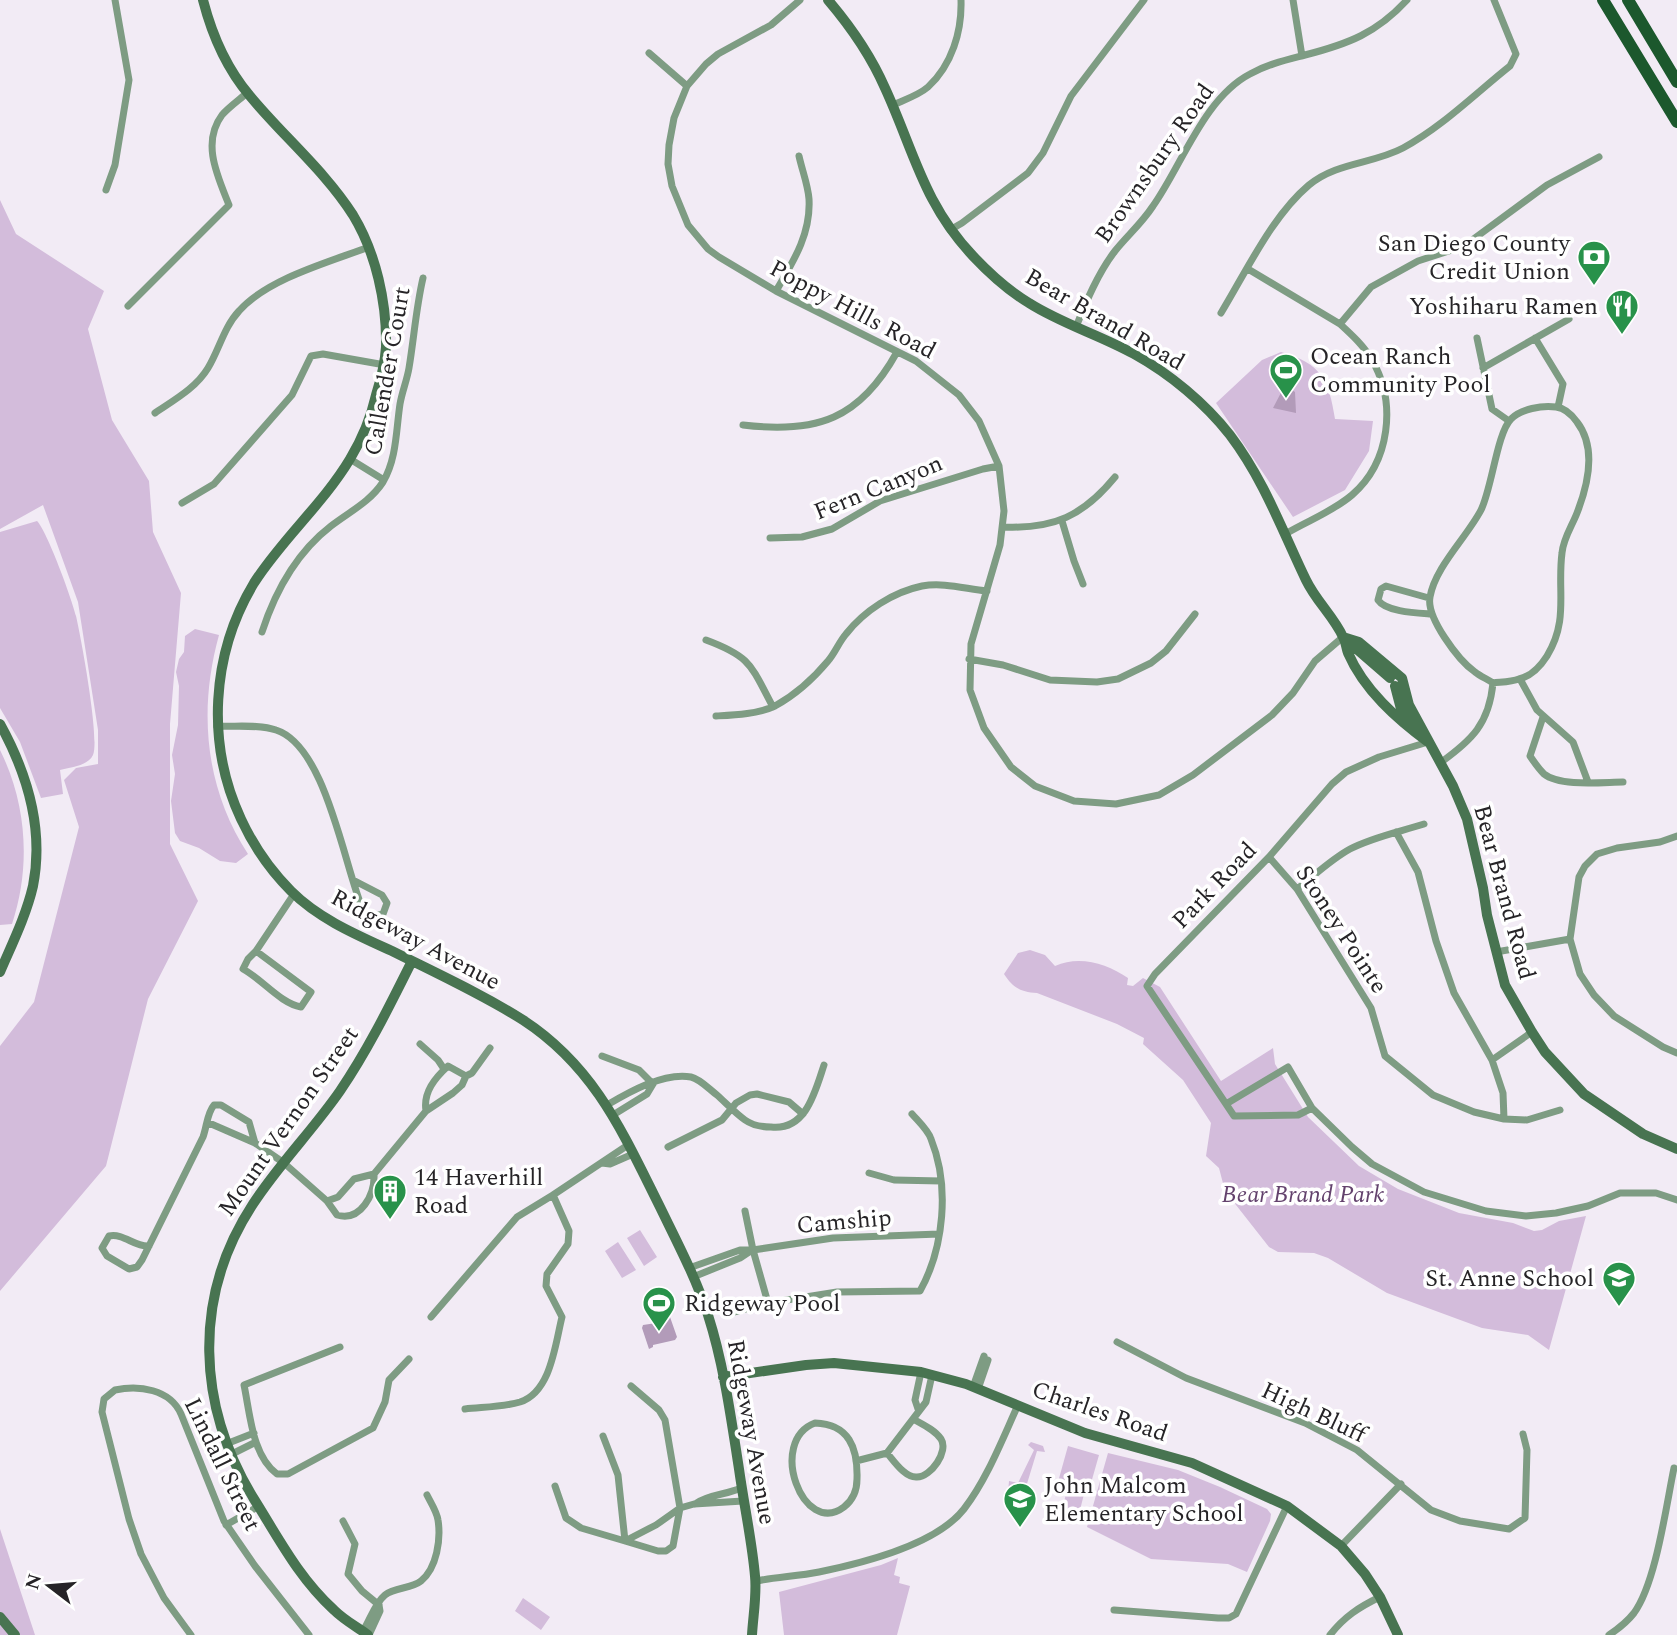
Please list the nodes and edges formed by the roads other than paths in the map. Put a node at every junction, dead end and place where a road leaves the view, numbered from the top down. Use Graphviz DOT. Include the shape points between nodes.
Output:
graph roads {
  1 [pos="115,0"];
  2 [pos="203,0"];
  3 [pos="800,0"];
  4 [pos="828,0"];
  5 [pos="961,0"];
  6 [pos="1143,0"];
  7 [pos="1293,0"];
  8 [pos="1406,0"];
  9 [pos="1494,0"];
  10 [pos="1603,0"];
  11 [pos="1629,0"];
  12 [pos="649,53"];
  13 [pos="1302,56"];
  14 [pos="1677,82"];
  15 [pos="687,86"];
  16 [pos="247,93"];
  17 [pos="893,105"];
  18 [pos="1677,122"];
  19 [pos="799,156"];
  20 [pos="1599,157"];
  21 [pos="106,190"];
  22 [pos="950,230"];
  23 [pos="369,247"];
  24 [pos="1248,269"];
  25 [pos="423,278"];
  26 [pos="776,290"];
  27 [pos="128,306"];
  28 [pos="1221,313"];
  29 [pos="1569,319"];
  30 [pos="1340,324"];
  31 [pos="1076,327"];
  32 [pos="1477,338"];
  33 [pos="1535,338"];
  34 [pos="897,352"];
  35 [pos="385,365"];
  36 [pos="1483,368"];
  37 [pos="1558,407"];
  38 [pos="155,413"];
  39 [pos="1509,421"];
  40 [pos="743,425"];
  41 [pos="350,459"];
  42 [pos="999,466"];
  43 [pos="1115,477"];
  44 [pos="384,480"];
  45 [pos="182,503"];
  46 [pos="1062,521"];
  47 [pos="1004,527"];
  48 [pos="1287,533"];
  49 [pos="770,538"];
  50 [pos="1083,584"];
  51 [pos="987,591"];
  52 [pos="1429,598"];
  53 [pos="1195,614"];
  54 [pos="1431,614"];
  55 [pos="262,632"];
  56 [pos="1343,637"];
  57 [pos="706,640"];
  58 [pos="969,659"];
  59 [pos="1390,676"];
  60 [pos="1520,679"];
  61 [pos="1493,683"];
  62 [pos="1370,687"];
  63 [pos="773,707"];
  64 [pos="716,716"];
  65 [pos="1544,717"];
  66 [pos="0,724"];
  67 [pos="1419,725"];
  68 [pos="217,726"];
  69 [pos="1428,742"];
  70 [pos="1440,763"];
  71 [pos="1588,782"];
  72 [pos="1623,782"];
  73 [pos="1424,824"];
  74 [pos="1396,832"];
  75 [pos="1677,836"];
  76 [pos="1269,856"];
  77 [pos="354,880"];
  78 [pos="1297,889"];
  79 [pos="294,894"];
  80 [pos="1570,939"];
  81 [pos="256,951"];
  82 [pos="1496,952"];
  83 [pos="412,961"];
  84 [pos="0,972"];
  85 [pos="1532,1032"];
  86 [pos="419,1044"];
  87 [pos="490,1048"];
  88 [pos="1677,1053"];
  89 [pos="602,1055"];
  90 [pos="1492,1059"];
  91 [pos="824,1065"];
  92 [pos="443,1069"];
  93 [pos="466,1076"];
  94 [pos="653,1084"];
  95 [pos="1226,1104"];
  96 [pos="1312,1108"];
  97 [pos="732,1109"];
  98 [pos="610,1110"];
  99 [pos="1560,1110"];
  100 [pos="426,1111"];
  101 [pos="803,1114"];
  102 [pos="912,1114"];
  103 [pos="1504,1119"];
  104 [pos="209,1123"];
  105 [pos="255,1143"];
  106 [pos="668,1147"];
  107 [pos="631,1149"];
  108 [pos="1677,1150"];
  109 [pos="284,1163"];
  110 [pos="869,1173"];
  111 [pos="374,1174"];
  112 [pos="941,1181"];
  113 [pos="553,1195"];
  114 [pos="1677,1200"];
  115 [pos="327,1201"];
  116 [pos="745,1211"];
  117 [pos="939,1234"];
  118 [pos="149,1245"];
  119 [pos="752,1250"];
  120 [pos="691,1273"];
  121 [pos="768,1303"];
  122 [pos="730,1313"];
  123 [pos="431,1317"];
  124 [pos="1117,1342"];
  125 [pos="340,1347"];
  126 [pos="986,1358"];
  127 [pos="409,1359"];
  128 [pos="927,1373"];
  129 [pos="723,1377"];
  130 [pos="631,1386"];
  131 [pos="975,1388"];
  132 [pos="465,1409"];
  133 [pos="1015,1411"];
  134 [pos="913,1419"];
  135 [pos="254,1433"];
  136 [pos="1523,1434"];
  137 [pos="603,1436"];
  138 [pos="257,1442"];
  139 [pos="228,1449"];
  140 [pos="887,1453"];
  141 [pos="856,1461"];
  142 [pos="1674,1468"];
  143 [pos="1401,1484"];
  144 [pos="555,1486"];
  145 [pos="741,1488"];
  146 [pos="427,1495"];
  147 [pos="743,1501"];
  148 [pos="694,1504"];
  149 [pos="258,1506"];
  150 [pos="1287,1506"];
  151 [pos="680,1508"];
  152 [pos="343,1521"];
  153 [pos="226,1525"];
  154 [pos="625,1541"];
  155 [pos="1341,1546"];
  156 [pos="756,1581"];
  157 [pos="1380,1597"];
  158 [pos="379,1605"];
  159 [pos="1114,1610"];
  160 [pos="0,1617"];
  161 [pos="367,1634"];
  162 [pos="15,1635"];
  163 [pos="191,1635"];
  164 [pos="309,1635"];
  165 [pos="752,1635"];
  166 [pos="1330,1635"];
  167 [pos="1398,1635"];
  168 [pos="1609,1635"];
  1 -- 21 [label="street" via="129,80"];
  2 -- 16 [label="street, Ridgeway Avenue" via="215,38"];
  3 -- 15 [label="street, Poppy Hills Road" via="771,25 718,54"];
  4 -- 17 [label="street, Bear Brand Road" via="861,43"];
  5 -- 17 [label="street" via="958,39 940,72 927,88"];
  6 -- 22 [label="street" via="1071,96 1028,173"];
  7 -- 13 [label="street"];
  8 -- 13 [label="street, Brownsbury Road" via="1369,32"];
  9 -- 24 [label="street" via="1516,54 1510,66 1423,137 1400,150 1325,173 1307,187 1272,230"];
  10 -- 18 [label="main road"];
  11 -- 14 [label="main road"];
  12 -- 15 [label="street"];
  13 -- 31 [label="street, Brownsbury Road" via="1248,74 1219,99 1154,205 1102,271"];
  15 -- 26 [label="street, Poppy Hills Road" via="674,118 668,164 679,206 708,248"];
  16 -- 23 [label="street, Ridgeway Avenue" via="338,193"];
  16 -- 27 [label="street" via="222,115 212,144 215,169 229,205"];
  17 -- 22 [label="street, Bear Brand Road" via="914,164"];
  19 -- 26 [label="street" via="809,198 807,226 801,247"];
  20 -- 30 [label="street" via="1546,185 1464,246 1419,261 1371,287"];
  22 -- 31 [label="street, Bear Brand Road" via="1013,292"];
  23 -- 35 [label="street, Ridgeway Avenue" via="385,319"];
  23 -- 38 [label="street" via="253,297 234,317 202,376"];
  24 -- 28 [label="street"];
  24 -- 30 [label="street"];
  25 -- 44 [label="street, Callender Court" via="393,460"];
  26 -- 34 [label="street, Poppy Hills Road"];
  29 -- 33 [label="street"];
  30 -- 48 [label="street" via="1366,350 1378,371 1387,406 1384,442 1370,474 1352,495"];
  31 -- 48 [label="street, Bear Brand Road" via="1134,354 1202,404 1248,461"];
  32 -- 36 [label="street"];
  33 -- 36 [label="street"];
  33 -- 37 [label="street" via="1563,384"];
  34 -- 40 [label="street" via="861,400 844,413 801,427"];
  34 -- 42 [label="street, Poppy Hills Road" via="932,372 959,395 979,421"];
  35 -- 41 [label="street, Ridgeway Avenue" via="371,415"];
  35 -- 45 [label="street" via="311,356 292,395 214,484"];
  36 -- 39 [label="street" via="1492,409"];
  37 -- 39 [label="street" via="1530,410"];
  37 -- 60 [label="street" via="1580,426 1590,459 1562,551 1559,633 1536,671"];
  39 -- 52 [label="street" via="1481,510 1439,574"];
  41 -- 44 [label="street"];
  41 -- 68 [label="street, Ridgeway Avenue" via="264,569 242,605 226,650"];
  42 -- 47 [label="street, Poppy Hills Road"];
  42 -- 49 [label="street, Fern Canyon" via="880,501 832,529 802,537"];
  43 -- 46 [label="street" via="1100,495"];
  44 -- 55 [label="street, Callender Court" via="375,493 329,527 304,553 275,595"];
  46 -- 47 [label="street"];
  46 -- 50 [label="street"];
  47 -- 51 [label="street, Poppy Hills Road"];
  48 -- 56 [label="street, Bear Brand Road" via="1314,594"];
  51 -- 58 [label="street, Poppy Hills Road"];
  51 -- 63 [label="street" via="940,585 897,593 860,618 808,683"];
  52 -- 54 [label="street"];
  52 -- 54 [label="street" via="1386,586 1378,600 1383,605"];
  53 -- 58 [label="street" via="1166,651 1118,678 1050,680"];
  54 -- 61 [label="street" via="1457,654"];
  56 -- 58 [label="street, Poppy Hills Road" via="1307,670 1282,705 1223,753 1170,791 1116,804 1082,802 1049,793 1011,767 978,716 970,690"];
  56 -- 59 [label="street, Bear Brand Road" via="1359,642"];
  56 -- 62 [label="street, Bear Brand Road"];
  57 -- 63 [label="street" via="743,657"];
  59 -- 62 [label="street"];
  59 -- 67 [label="street" via="1401,709"];
  59 -- 67 [label="street, Bear Brand Road" via="1402,678"];
  60 -- 61 [label="street"];
  60 -- 65 [label="street"];
  61 -- 70 [label="street" via="1476,734"];
  62 -- 69 [label="street, Bear Brand Road"];
  63 -- 64 [label="street"];
  65 -- 71 [label="street" via="1573,742"];
  65 -- 71 [label="street" via="1530,756 1547,776"];
  66 -- 84 [label="street" via="30,793 36,839 33,884"];
  67 -- 69 [label="street, Bear Brand Road"];
  68 -- 77 [label="street" via="273,729 295,740 327,795"];
  68 -- 79 [label="street, Ridgeway Avenue" via="225,775 240,818"];
  69 -- 70 [label="street, Bear Brand Road"];
  69 -- 76 [label="street, Park Road" via="1346,772"];
  70 -- 82 [label="street, Bear Brand Road" via="1467,819"];
  71 -- 72 [label="street"];
  73 -- 74 [label="street"];
  74 -- 78 [label="street" via="1350,849"];
  74 -- 90 [label="street" via="1418,872 1454,993"];
  75 -- 80 [label="street" via="1592,858 1579,877"];
  76 -- 78 [label="street, Stoney Pointe"];
  76 -- 95 [label="street, Park Road" via="1147,986"];
  77 -- 77 [label="street" via="366,915 383,914 387,903 382,895"];
  78 -- 103 [label="street, Stoney Pointe" via="1371,1009 1385,1056 1433,1095"];
  79 -- 81 [label="street"];
  79 -- 83 [label="street, Ridgeway Avenue" via="343,928"];
  80 -- 82 [label="street"];
  80 -- 88 [label="street" via="1580,974 1594,995 1614,1016"];
  81 -- 81 [label="street" via="243,970 292,1006 301,1007 311,992"];
  82 -- 85 [label="street, Bear Brand Road" via="1505,985"];
  83 -- 98 [label="street, Ridgeway Avenue" via="543,1034 589,1078"];
  83 -- 109 [label="street, Mount Vernon Street" via="352,1072"];
  85 -- 90 [label="street"];
  85 -- 108 [label="street, Bear Brand Road" via="1584,1094 1643,1135"];
  86 -- 92 [label="street"];
  87 -- 93 [label="street"];
  89 -- 94 [label="street" via="639,1070"];
  90 -- 103 [label="street" via="1503,1093"];
  91 -- 101 [label="street"];
  92 -- 93 [label="street" via="453,1067"];
  92 -- 100 [label="street" via="429,1089"];
  93 -- 100 [label="street" via="453,1093"];
  94 -- 97 [label="street" via="670,1076 695,1078"];
  94 -- 98 [label="street" via="647,1094"];
  95 -- 96 [label="street" via="1234,1116 1298,1115"];
  95 -- 96 [label="street" via="1287,1067"];
  96 -- 114 [label="street" via="1372,1164 1423,1192 1486,1211 1525,1216 1556,1213 1620,1193 1656,1193"];
  97 -- 101 [label="street" via="748,1122 774,1128 795,1124"];
  97 -- 101 [label="street" via="744,1097 757,1094 789,1102"];
  97 -- 106 [label="street" via="714,1126"];
  98 -- 107 [label="street, Ridgeway Avenue"];
  99 -- 103 [label="street, Stoney Pointe" via="1527,1120"];
  100 -- 111 [label="street"];
  102 -- 112 [label="street" via="931,1137"];
  104 -- 105 [label="street"];
  104 -- 105 [label="street" via="210,1110 221,1105 250,1122"];
  104 -- 118 [label="street"];
  105 -- 109 [label="street"];
  107 -- 113 [label="street"];
  107 -- 120 [label="street, Ridgeway Avenue"];
  109 -- 115 [label="street"];
  109 -- 139 [label="street, Mount Vernon Street" via="238,1228 214,1297 209,1363 213,1400"];
  110 -- 112 [label="street" via="894,1180"];
  111 -- 115 [label="street" via="360,1176"];
  111 -- 115 [label="street" via="372,1193 358,1212 337,1215"];
  112 -- 117 [label="street"];
  113 -- 123 [label="street" via="517,1217"];
  113 -- 132 [label="street" via="569,1231 568,1244 547,1273 546,1286 562,1317 549,1366 537,1392 520,1402"];
  116 -- 119 [label="street"];
  117 -- 119 [label="street, Camship" via="833,1238"];
  117 -- 121 [label="street" via="920,1291 837,1292"];
  118 -- 118 [label="street" via="132,1269 107,1256 102,1248 108,1236 116,1234"];
  119 -- 120 [label="street, Camship"];
  119 -- 121 [label="street"];
  120 -- 129 [label="street, Ridgeway Avenue" via="708,1316"];
  121 -- 122 [label="street"];
  124 -- 143 [label="street, High Bluff" via="1186,1378 1305,1423 1357,1450"];
  125 -- 135 [label="street" via="244,1385"];
  126 -- 131 [label="street"];
  127 -- 138 [label="street" via="389,1380 373,1427 300,1468 277,1474"];
  128 -- 129 [label="street, Charles Road" via="834,1363"];
  128 -- 131 [label="street, Charles Road"];
  128 -- 134 [label="street" via="915,1399 918,1409"];
  129 -- 145 [label="street, Ridgeway Avenue"];
  130 -- 151 [label="street" via="665,1420"];
  131 -- 133 [label="street, Charles Road"];
  133 -- 150 [label="street, Charles Road" via="1192,1462"];
  133 -- 156 [label="street" via="976,1492 942,1530 891,1552 818,1573"];
  134 -- 140 [label="street"];
  134 -- 140 [label="street" via="940,1438 943,1454 926,1475 917,1477 908,1475"];
  135 -- 138 [label="street"];
  135 -- 139 [label="street"];
  136 -- 143 [label="street, High Bluff" via="1527,1450 1525,1518 1509,1529 1460,1521 1432,1510"];
  137 -- 154 [label="street" via="618,1475"];
  138 -- 139 [label="street"];
  139 -- 149 [label="street, Mount Vernon Street"];
  140 -- 141 [label="street"];
  141 -- 141 [label="street" via="856,1489 840,1510 814,1509 799,1493 793,1453 801,1431 808,1426 828,1424 845,1432"];
  142 -- 168 [label="street" via="1643,1596 1633,1614"];
  143 -- 155 [label="street"];
  144 -- 154 [label="street" via="566,1518 581,1528"];
  145 -- 147 [label="street, Ridgeway Avenue"];
  145 -- 148 [label="street"];
  146 -- 158 [label="street" via="438,1521 438,1548 431,1568 411,1587 385,1595"];
  147 -- 148 [label="street"];
  147 -- 156 [label="street, Ridgeway Avenue"];
  148 -- 151 [label="street"];
  149 -- 153 [label="street"];
  149 -- 161 [label="street, Mount Vernon Street" via="305,1580 336,1612"];
  150 -- 155 [label="street, Charles Road"];
  150 -- 159 [label="street" via="1236,1614 1218,1618"];
  151 -- 154 [label="street"];
  151 -- 154 [label="street" via="673,1546 658,1552"];
  152 -- 158 [label="street" via="355,1544 348,1574"];
  153 -- 163 [label="street, Lindall Street" via="174,1402 150,1390 119,1389 105,1397 102,1412 133,1533 153,1579"];
  153 -- 164 [label="street, Lindall Street"];
  155 -- 157 [label="street, Charles Road"];
  156 -- 165 [label="street, Ridgeway Avenue"];
  157 -- 166 [label="street" via="1342,1620"];
  157 -- 167 [label="street, Charles Road"];
  158 -- 161 [label="street" via="373,1608"];
  160 -- 162 [label="street"];
}
